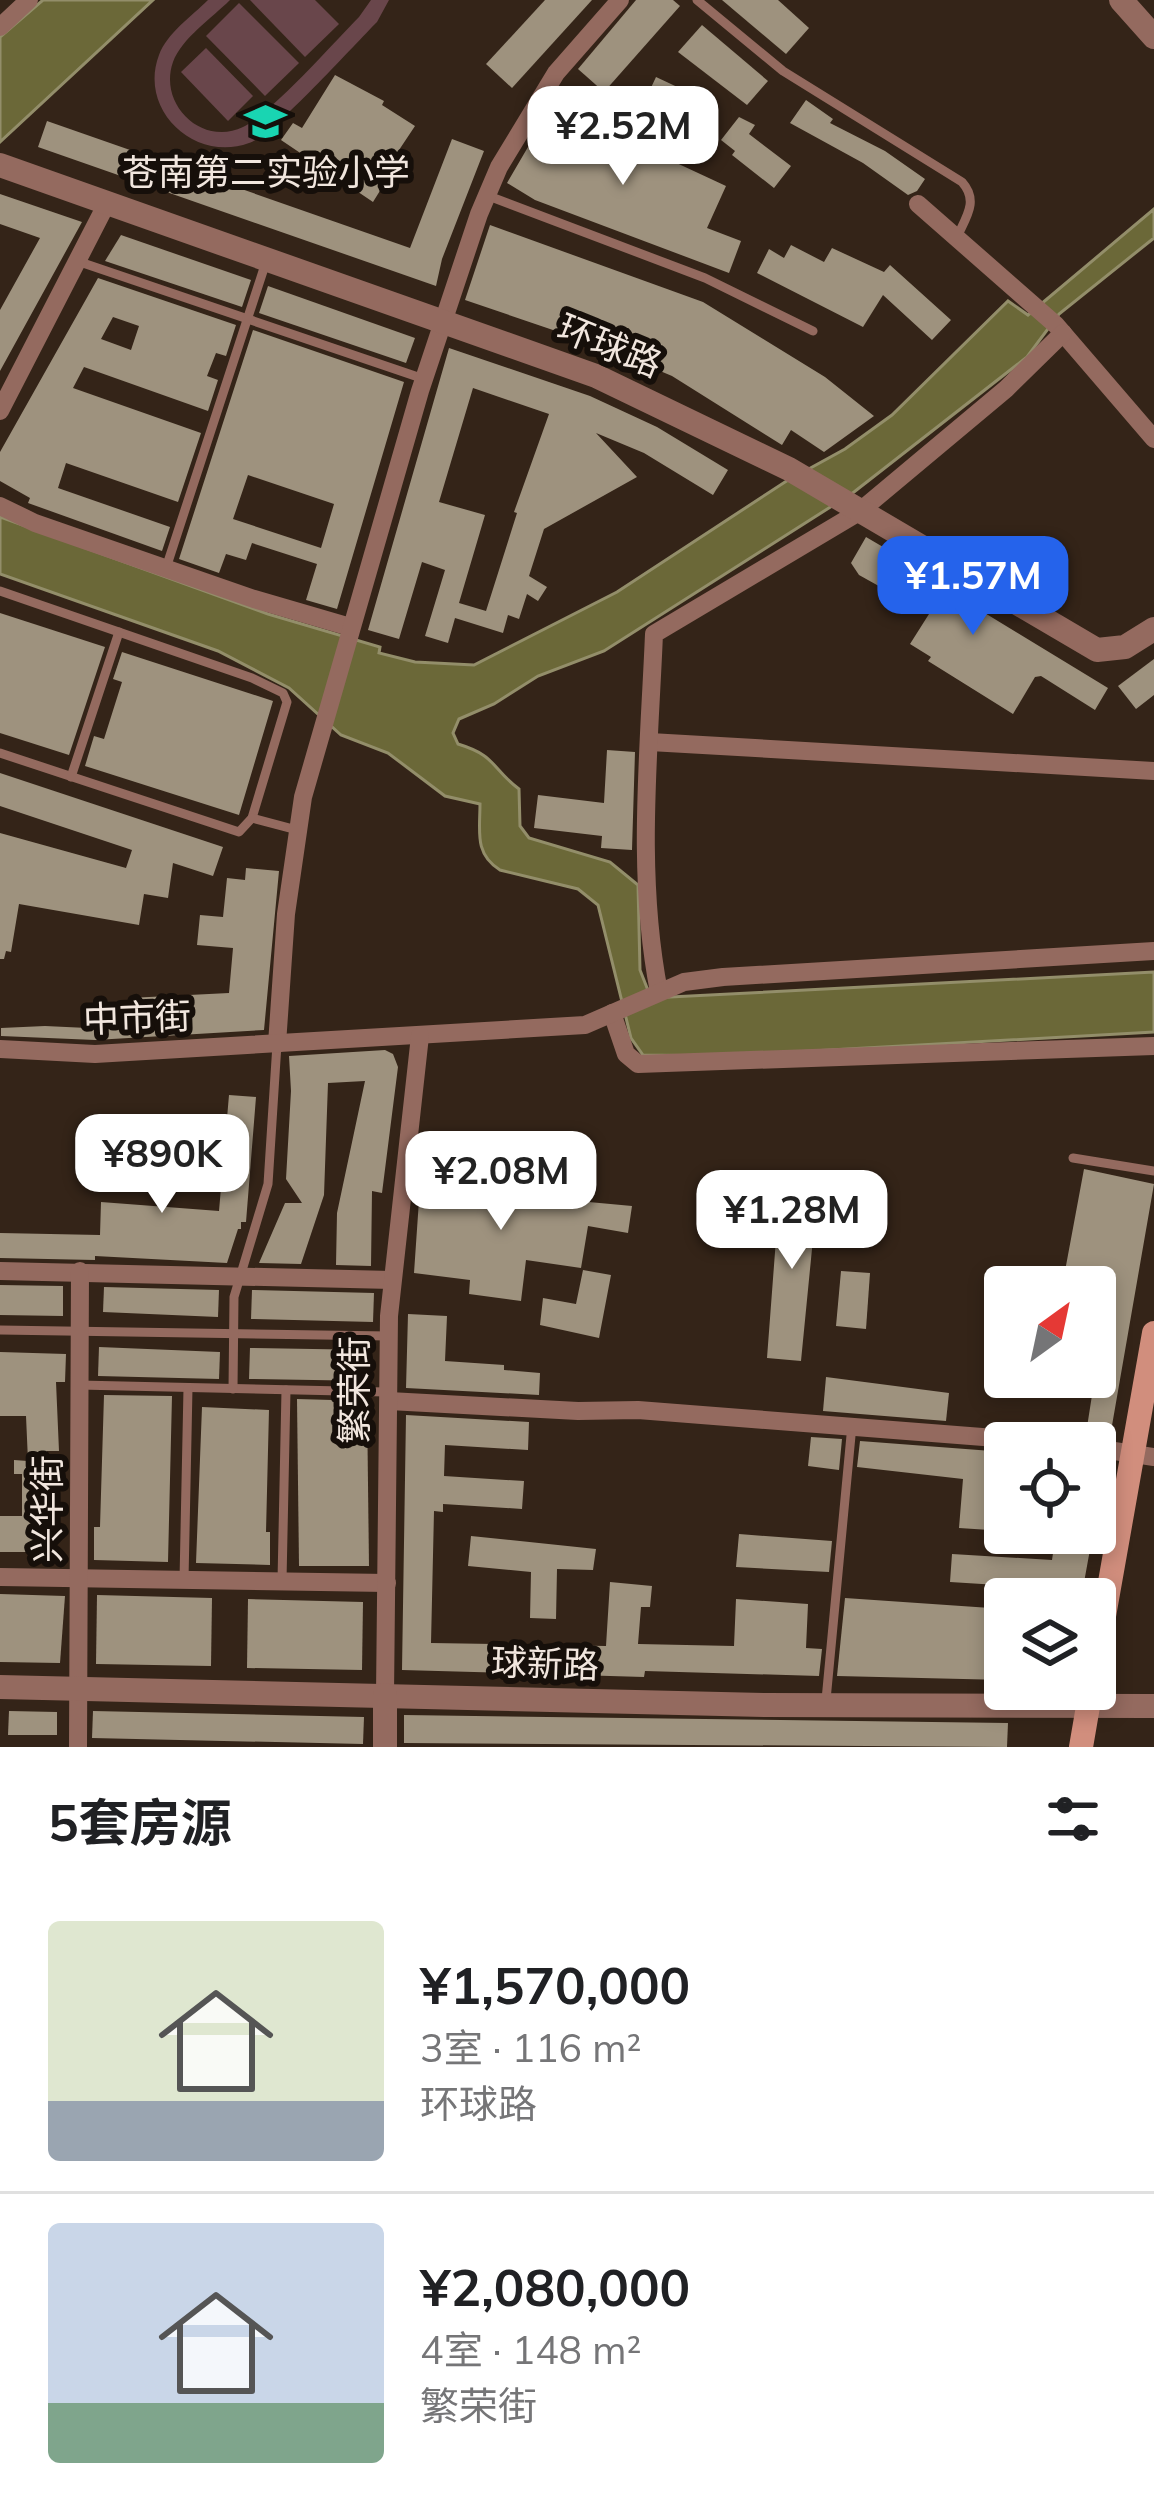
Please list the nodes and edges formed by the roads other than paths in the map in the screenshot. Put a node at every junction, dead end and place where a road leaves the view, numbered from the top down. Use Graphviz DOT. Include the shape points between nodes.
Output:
graph roads {
  1 [pos="29,0"];
  2 [pos="620,0"];
  3 [pos="697,0"];
  4 [pos="1120,0"];
  5 [pos="0,27"];
  6 [pos="1154,37"];
  7 [pos="0,165"];
  8 [pos="486,195"];
  9 [pos="107,203"];
  10 [pos="918,204"];
  11 [pos="957,237"];
  12 [pos="77,260"];
  13 [pos="267,260"];
  14 [pos="248,319"];
  15 [pos="443,322"];
  16 [pos="1060,329"];
  17 [pos="813,331"];
  18 [pos="424,379"];
  19 [pos="0,411"];
  20 [pos="1154,439"];
  21 [pos="0,506"];
  22 [pos="855,510"];
  23 [pos="166,568"];
  24 [pos="0,591"];
  25 [pos="350,629"];
  26 [pos="1154,629"];
  27 [pos="118,632"];
  28 [pos="650,742"];
  29 [pos="0,753"];
  30 [pos="1154,771"];
  31 [pos="71,777"];
  32 [pos="252,818"];
  33 [pos="297,830"];
  34 [pos="1154,951"];
  35 [pos="656,993"];
  36 [pos="615,1012"];
  37 [pos="420,1036"];
  38 [pos="277,1044"];
  39 [pos="1154,1046"];
  40 [pos="0,1049"];
  41 [pos="1072,1158"];
  42 [pos="1154,1171"];
  43 [pos="0,1271"];
  44 [pos="80,1271"];
  45 [pos="239,1276"];
  46 [pos="392,1280"];
  47 [pos="0,1330"];
  48 [pos="80,1331"];
  49 [pos="1154,1333"];
  50 [pos="234,1334"];
  51 [pos="389,1336"];
  52 [pos="79,1385"];
  53 [pos="188,1388"];
  54 [pos="233,1389"];
  55 [pos="286,1390"];
  56 [pos="389,1396"];
  57 [pos="852,1425"];
  58 [pos="984,1436"];
  59 [pos="1143,1455"];
  60 [pos="0,1577"];
  61 [pos="79,1578"];
  62 [pos="1115,1578"];
  63 [pos="184,1580"];
  64 [pos="282,1581"];
  65 [pos="387,1583"];
  66 [pos="0,1687"];
  67 [pos="78,1688"];
  68 [pos="386,1694"];
  69 [pos="984,1700"];
  70 [pos="1116,1701"];
  71 [pos="826,1705"];
  72 [pos="1154,1706"];
  73 [pos="1088,1710"];
  74 [pos="78,1747"];
  75 [pos="385,1747"];
  76 [pos="1081,1747"];
  1 -- 5 [label="street"];
  2 -- 8 [label="street" via="556,73"];
  3 -- 11 [label="lane" via="783,71 962,182 972,205"];
  4 -- 6 [label="street"];
  7 -- 9 [label="street, 环球路"];
  8 -- 15 [label="street"];
  8 -- 17 [label="lane" via="705,278"];
  9 -- 12 [label="street"];
  9 -- 13 [label="street, 环球路"];
  10 -- 11 [label="street"];
  11 -- 16 [label="street"];
  12 -- 14 [label="lane"];
  12 -- 19 [label="street"];
  13 -- 14 [label="lane"];
  13 -- 15 [label="street, 环球路"];
  14 -- 18 [label="lane"];
  14 -- 23 [label="lane"];
  15 -- 18 [label="street"];
  15 -- 22 [label="street, 环球路" via="596,376 789,469"];
  16 -- 20 [label="street"];
  16 -- 22 [label="street" via="1006,389"];
  18 -- 25 [label="street"];
  21 -- 23 [label="street"];
  22 -- 26 [label="street, 环球路" via="1097,650 1124,647"];
  22 -- 28 [label="street" via="654,634"];
  23 -- 25 [label="street"];
  24 -- 27 [label="lane"];
  25 -- 33 [label="street"];
  27 -- 31 [label="lane"];
  27 -- 32 [label="lane" via="285,696 286,716"];
  28 -- 30 [label="street"];
  28 -- 35 [label="street" via="644,889"];
  29 -- 31 [label="lane"];
  31 -- 32 [label="lane" via="239,832"];
  32 -- 33 [label="lane"];
  33 -- 38 [label="street"];
  34 -- 35 [label="street, 中市街" via="722,977"];
  35 -- 36 [label="street, 中市街"];
  36 -- 37 [label="street, 中市街" via="586,1025"];
  36 -- 39 [label="street" via="626,1054 638,1064"];
  37 -- 38 [label="street, 中市街"];
  37 -- 46 [label="street, 繁荣街"];
  38 -- 40 [label="street, 中市街" via="95,1054"];
  38 -- 45 [label="lane" via="268,1184"];
  41 -- 42 [label="lane"];
  43 -- 44 [label="street"];
  44 -- 45 [label="street"];
  44 -- 48 [label="street, 兴华街"];
  45 -- 46 [label="street"];
  45 -- 50 [label="lane"];
  46 -- 51 [label="street, 繁荣街"];
  47 -- 48 [label="lane"];
  48 -- 50 [label="lane"];
  48 -- 52 [label="street, 兴华街"];
  49 -- 59 [label="main road"];
  50 -- 51 [label="lane"];
  50 -- 54 [label="lane"];
  51 -- 56 [label="street, 繁荣街"];
  52 -- 53 [label="lane"];
  52 -- 61 [label="street, 兴华街"];
  53 -- 54 [label="lane"];
  53 -- 63 [label="lane"];
  54 -- 55 [label="lane"];
  55 -- 56 [label="lane"];
  55 -- 64 [label="lane"];
  56 -- 57 [label="street"];
  56 -- 65 [label="street, 繁荣街"];
  57 -- 58 [label="street"];
  57 -- 71 [label="lane"];
  59 -- 62 [label="main road"];
  60 -- 61 [label="street"];
  61 -- 63 [label="street"];
  61 -- 67 [label="street, 兴华街"];
  63 -- 64 [label="street"];
  64 -- 65 [label="street"];
  65 -- 68 [label="street, 繁荣街"];
  66 -- 67 [label="street, 球新路"];
  67 -- 68 [label="street, 球新路"];
  67 -- 74 [label="street, 兴华街"];
  68 -- 71 [label="street, 球新路"];
  68 -- 75 [label="street, 繁荣街"];
  69 -- 71 [label="street, 球新路"];
  70 -- 72 [label="street, 球新路"];
  73 -- 76 [label="main road"];
}
